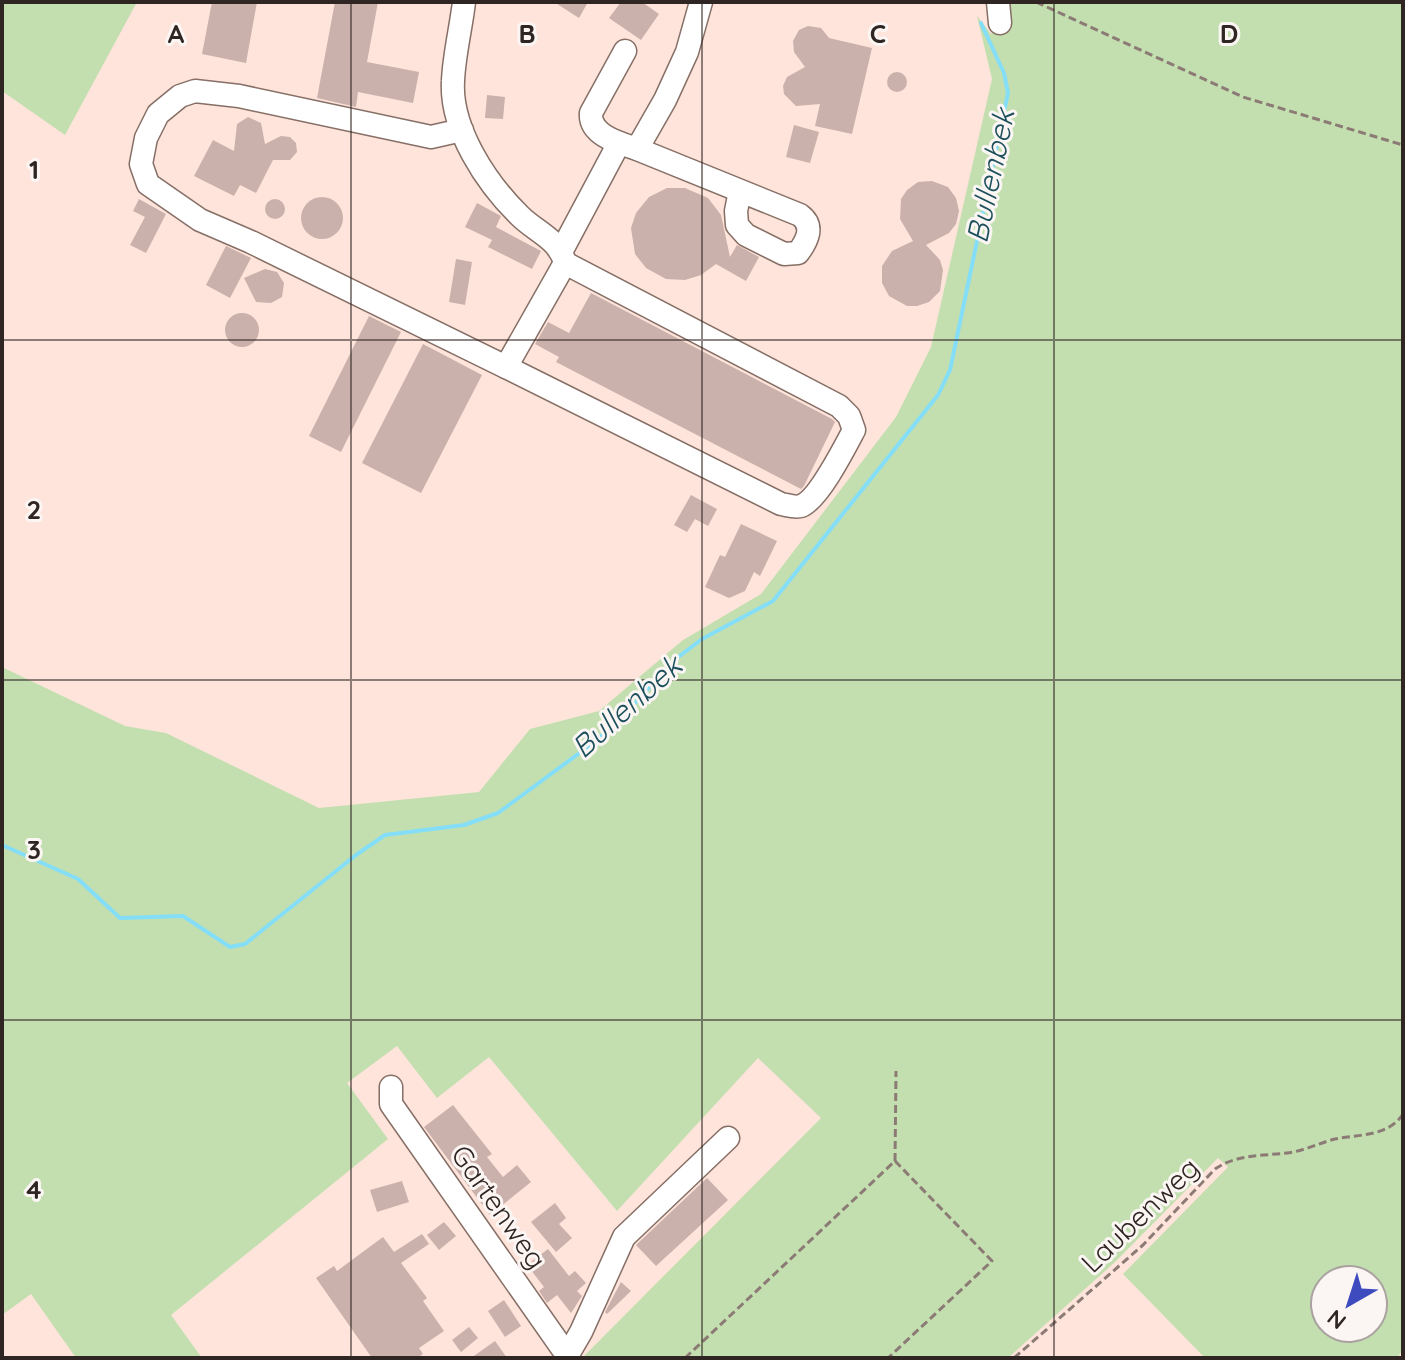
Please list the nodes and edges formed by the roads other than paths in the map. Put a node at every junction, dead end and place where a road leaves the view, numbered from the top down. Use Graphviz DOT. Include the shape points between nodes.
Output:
graph roads {
  1 [pos="464,2"];
  2 [pos="701,2"];
  3 [pos="625,51"];
  4 [pos="462,130"];
  5 [pos="628,146"];
  6 [pos="740,191"];
  7 [pos="564,256"];
  8 [pos="506,367"];
  9 [pos="391,1087"];
  10 [pos="728,1138"];
  11 [pos="568,1357"];
  1 -- 4 [label="street" via="453,92"];
  2 -- 5 [label="street" via="687,52 665,100"];
  3 -- 5 [label="street" via="590,121 596,130"];
  4 -- 7 [label="street" via="490,180 520,217"];
  4 -- 8 [label="street" via="431,137 195,91 158,114 141,164 148,184 200,220"];
  5 -- 6 [label="street"];
  5 -- 7 [label="street"];
  7 -- 8 [label="street"];
  7 -- 8 [label="street" via="839,406 854,430 844,450 810,501 798,507 781,504"];
  9 -- 11 [label="street, Gartenweg" via="391,1104"];
  10 -- 11 [label="street" via="624,1237"];
}
